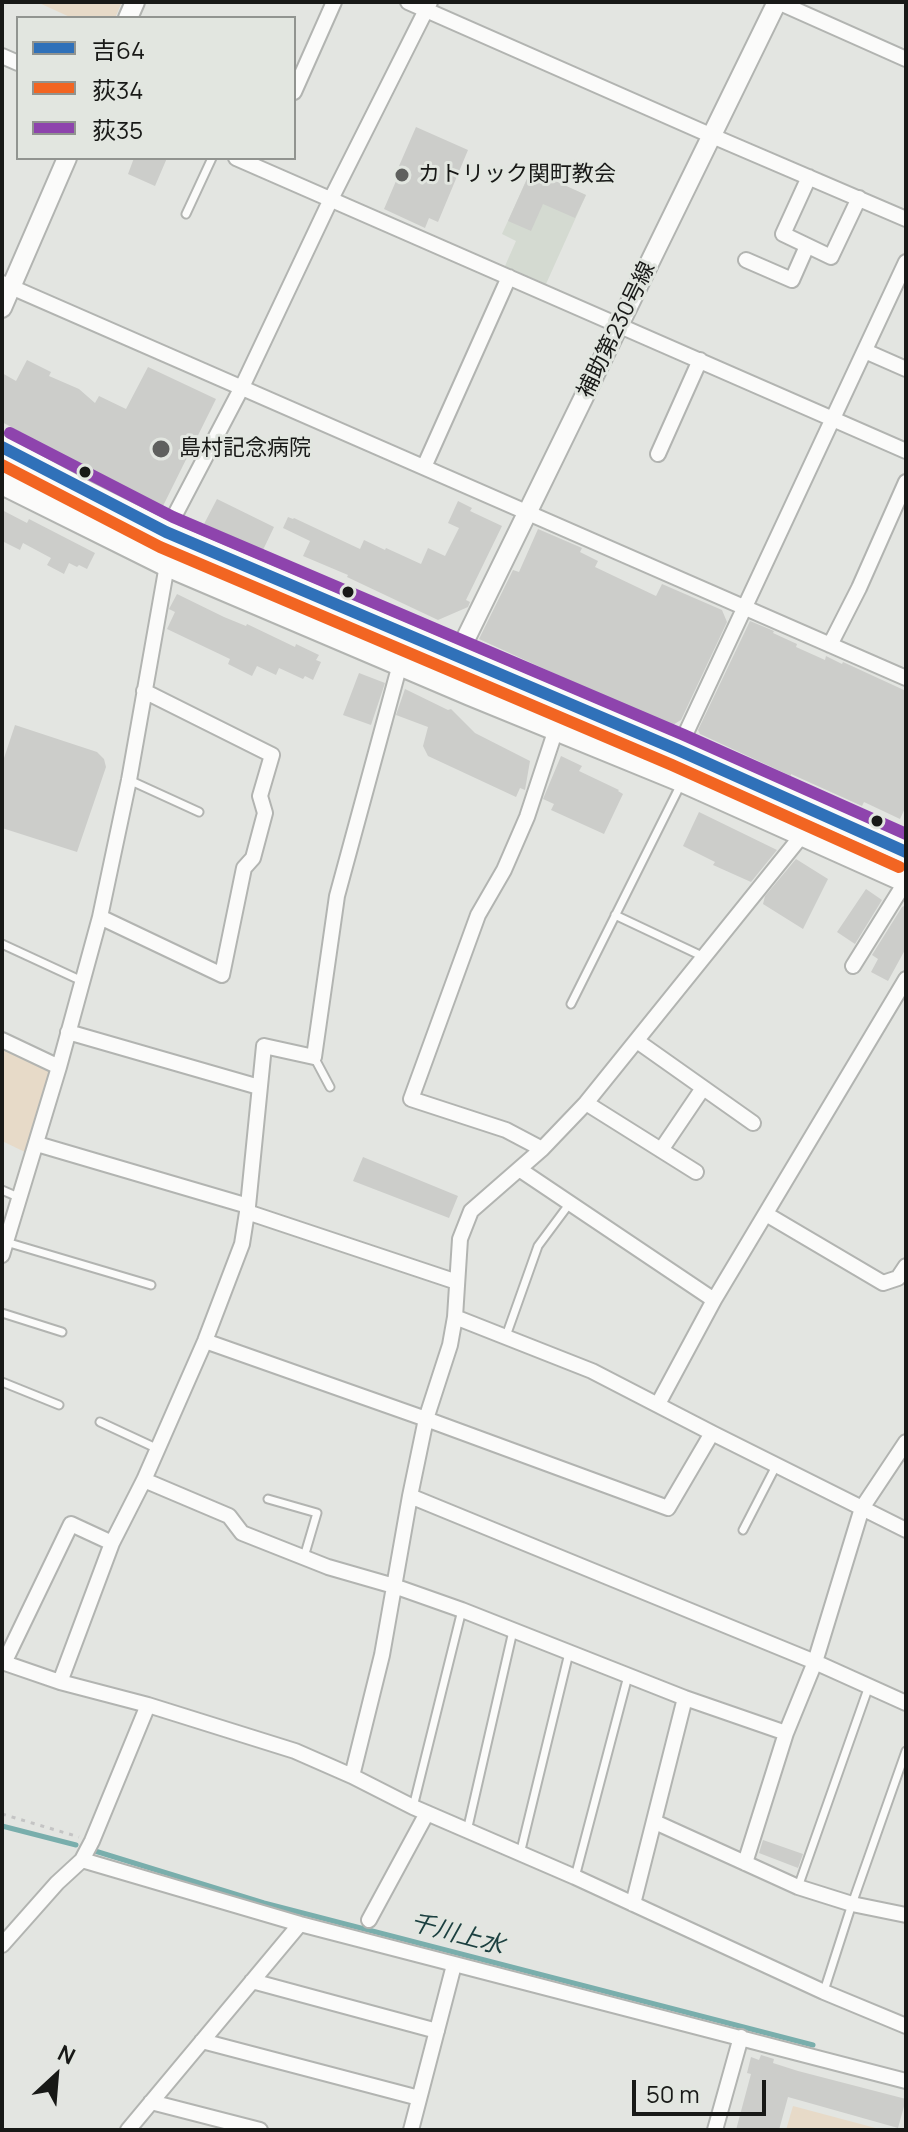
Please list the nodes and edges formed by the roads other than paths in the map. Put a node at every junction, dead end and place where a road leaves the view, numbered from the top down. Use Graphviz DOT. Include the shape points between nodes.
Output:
graph roads {
  1 [pos="334,2"];
  2 [pos="408,2"];
  3 [pos="777,2"];
  4 [pos="428,6"];
  5 [pos="906,59"];
  6 [pos="296,88"];
  7 [pos="710,135"];
  8 [pos="66,160"];
  9 [pos="211,160"];
  10 [pos="262,163"];
  11 [pos="809,177"];
  12 [pos="859,198"];
  13 [pos="331,199"];
  14 [pos="186,214"];
  15 [pos="906,219"];
  16 [pos="807,246"];
  17 [pos="746,260"];
  18 [pos="906,262"];
  19 [pos="509,277"];
  20 [pos="6,285"];
  21 [pos="2,308"];
  22 [pos="621,325"];
  23 [pos="865,351"];
  24 [pos="700,360"];
  25 [pos="906,369"];
  26 [pos="242,387"];
  27 [pos="833,420"];
  28 [pos="2,447"];
  29 [pos="906,451"];
  30 [pos="658,454"];
  31 [pos="424,467"];
  32 [pos="906,482"];
  33 [pos="2,483"];
  34 [pos="526,512"];
  35 [pos="166,532"];
  36 [pos="167,565"];
  37 [pos="744,607"];
  38 [pos="830,645"];
  39 [pos="457,657"];
  40 [pos="400,664"];
  41 [pos="906,678"];
  42 [pos="444,683"];
  43 [pos="144,691"];
  44 [pos="556,729"];
  45 [pos="678,750"];
  46 [pos="129,780"];
  47 [pos="683,781"];
  48 [pos="199,812"];
  49 [pos="803,834"];
  50 [pos="904,846"];
  51 [pos="906,881"];
  52 [pos="615,915"];
  53 [pos="100,917"];
  54 [pos="2,944"];
  55 [pos="704,957"];
  56 [pos="853,966"];
  57 [pos="906,979"];
  58 [pos="82,981"];
  59 [pos="571,1004"];
  60 [pos="68,1032"];
  61 [pos="2,1040"];
  62 [pos="637,1041"];
  63 [pos="314,1057"];
  64 [pos="59,1067"];
  65 [pos="259,1087"];
  66 [pos="330,1087"];
  67 [pos="703,1088"];
  68 [pos="586,1103"];
  69 [pos="753,1123"];
  70 [pos="37,1144"];
  71 [pos="542,1149"];
  72 [pos="661,1150"];
  73 [pos="519,1169"];
  74 [pos="696,1172"];
  75 [pos="2,1190"];
  76 [pos="20,1198"];
  77 [pos="570,1203"];
  78 [pos="248,1209"];
  79 [pos="766,1214"];
  80 [pos="5,1238"];
  81 [pos="906,1266"];
  82 [pos="457,1282"];
  83 [pos="151,1285"];
  84 [pos="714,1300"];
  85 [pos="2,1313"];
  86 [pos="455,1317"];
  87 [pos="62,1332"];
  88 [pos="506,1337"];
  89 [pos="205,1341"];
  90 [pos="2,1382"];
  91 [pos="658,1404"];
  92 [pos="59,1405"];
  93 [pos="426,1419"];
  94 [pos="100,1422"];
  95 [pos="712,1433"];
  96 [pos="906,1442"];
  97 [pos="158,1449"];
  98 [pos="777,1464"];
  99 [pos="144,1480"];
  100 [pos="410,1496"];
  101 [pos="268,1499"];
  102 [pos="862,1508"];
  103 [pos="743,1530"];
  104 [pos="906,1530"];
  105 [pos="112,1543"];
  106 [pos="304,1557"];
  107 [pos="394,1586"];
  108 [pos="462,1610"];
  109 [pos="513,1631"];
  110 [pos="569,1653"];
  111 [pos="815,1662"];
  112 [pos="3,1663"];
  113 [pos="628,1676"];
  114 [pos="60,1682"];
  115 [pos="869,1686"];
  116 [pos="685,1698"];
  117 [pos="906,1703"];
  118 [pos="148,1705"];
  119 [pos="786,1733"];
  120 [pos="906,1751"];
  121 [pos="352,1776"];
  122 [pos="420,1810"];
  123 [pos="655,1822"];
  124 [pos="467,1831"];
  125 [pos="520,1854"];
  126 [pos="82,1860"];
  127 [pos="745,1863"];
  128 [pos="575,1877"];
  129 [pos="798,1887"];
  130 [pos="633,1904"];
  131 [pos="852,1904"];
  132 [pos="906,1915"];
  133 [pos="369,1920"];
  134 [pos="300,1924"];
  135 [pos="2,1945"];
  136 [pos="454,1965"];
  137 [pos="252,1981"];
  138 [pos="824,1992"];
  139 [pos="906,2026"];
  140 [pos="437,2031"];
  141 [pos="741,2037"];
  142 [pos="202,2041"];
  143 [pos="906,2081"];
  144 [pos="419,2098"];
  145 [pos="151,2102"];
  146 [pos="128,2130"];
  147 [pos="260,2130"];
  148 [pos="411,2130"];
  149 [pos="715,2130"];
  1 -- 6 [label="street"];
  2 -- 4 [label="street"];
  3 -- 5 [label="street"];
  3 -- 7 [label="street, 補助第230号線"];
  4 -- 7 [label="street"];
  4 -- 13 [label="street"];
  7 -- 11 [label="street"];
  7 -- 22 [label="street, 補助第230号線"];
  8 -- 20 [label="street"];
  9 -- 14 [label="lane"];
  10 -- 13 [label="street"];
  11 -- 12 [label="street"];
  11 -- 16 [label="street" via="783,234"];
  12 -- 15 [label="street"];
  12 -- 16 [label="street" via="831,257"];
  13 -- 19 [label="street"];
  13 -- 26 [label="street"];
  16 -- 17 [label="street" via="792,280"];
  18 -- 23 [label="street"];
  19 -- 22 [label="street"];
  19 -- 31 [label="street"];
  20 -- 21 [label="street"];
  20 -- 26 [label="street"];
  22 -- 24 [label="street"];
  22 -- 34 [label="street, 補助第230号線"];
  23 -- 25 [label="street"];
  23 -- 27 [label="street"];
  24 -- 27 [label="street"];
  24 -- 30 [label="street"];
  26 -- 31 [label="street"];
  26 -- 35 [label="street"];
  27 -- 29 [label="street"];
  27 -- 37 [label="street"];
  28 -- 35 [label="main road"];
  31 -- 34 [label="street"];
  32 -- 38 [label="street"];
  33 -- 36 [label="main road"];
  34 -- 37 [label="street"];
  34 -- 39 [label="street, 補助第230号線"];
  35 -- 39 [label="main road"];
  36 -- 40 [label="main road"];
  36 -- 43 [label="street"];
  37 -- 38 [label="street"];
  37 -- 45 [label="street"];
  38 -- 41 [label="street"];
  39 -- 42 [label="street, 補助第230号線"];
  39 -- 45 [label="main road"];
  40 -- 42 [label="main road"];
  40 -- 63 [label="street" via="337,896"];
  42 -- 44 [label="main road"];
  43 -- 46 [label="street"];
  43 -- 53 [label="street" via="272,755 260,796 265,813 253,858 244,868 222,975"];
  44 -- 47 [label="main road"];
  44 -- 71 [label="street" via="527,817 478,915 411,1099 506,1130"];
  45 -- 50 [label="main road"];
  46 -- 48 [label="lane"];
  46 -- 53 [label="street"];
  47 -- 49 [label="main road"];
  47 -- 52 [label="lane"];
  49 -- 51 [label="main road"];
  49 -- 55 [label="street"];
  51 -- 56 [label="street"];
  52 -- 55 [label="lane"];
  52 -- 59 [label="lane"];
  53 -- 58 [label="street"];
  54 -- 58 [label="lane"];
  55 -- 62 [label="street"];
  57 -- 79 [label="street"];
  58 -- 60 [label="street"];
  60 -- 64 [label="street"];
  60 -- 65 [label="street"];
  61 -- 64 [label="street"];
  62 -- 67 [label="street"];
  62 -- 68 [label="street"];
  63 -- 65 [label="street" via="264,1046"];
  63 -- 66 [label="lane"];
  64 -- 70 [label="street"];
  65 -- 78 [label="street"];
  67 -- 69 [label="street"];
  67 -- 72 [label="street"];
  68 -- 71 [label="street"];
  68 -- 72 [label="street"];
  70 -- 76 [label="street"];
  70 -- 78 [label="street"];
  71 -- 73 [label="street"];
  72 -- 74 [label="street"];
  73 -- 77 [label="street"];
  73 -- 82 [label="street" via="471,1211 460,1239"];
  75 -- 76 [label="lane"];
  76 -- 80 [label="street"];
  77 -- 84 [label="street"];
  77 -- 88 [label="lane" via="538,1246"];
  78 -- 82 [label="street"];
  78 -- 89 [label="street" via="242,1244"];
  79 -- 81 [label="street" via="883,1283 898,1278"];
  79 -- 84 [label="street"];
  80 -- 83 [label="lane"];
  82 -- 86 [label="street"];
  84 -- 91 [label="street"];
  85 -- 87 [label="lane"];
  86 -- 88 [label="street"];
  86 -- 93 [label="street"];
  88 -- 91 [label="street"];
  89 -- 93 [label="street"];
  89 -- 97 [label="street"];
  90 -- 92 [label="lane"];
  91 -- 95 [label="street"];
  93 -- 95 [label="street" via="668,1508"];
  93 -- 100 [label="street"];
  94 -- 97 [label="lane"];
  95 -- 98 [label="street"];
  96 -- 102 [label="street"];
  97 -- 99 [label="street"];
  98 -- 102 [label="street"];
  98 -- 103 [label="lane"];
  99 -- 105 [label="street"];
  99 -- 106 [label="street" via="229,1516 242,1533"];
  100 -- 107 [label="street"];
  100 -- 111 [label="street"];
  101 -- 106 [label="lane" via="317,1513"];
  102 -- 104 [label="street"];
  102 -- 111 [label="street"];
  105 -- 112 [label="street" via="71,1524"];
  105 -- 114 [label="street"];
  106 -- 107 [label="street"];
  107 -- 108 [label="street"];
  107 -- 121 [label="street"];
  108 -- 109 [label="street"];
  108 -- 122 [label="lane"];
  109 -- 110 [label="street"];
  109 -- 124 [label="lane"];
  110 -- 113 [label="street"];
  110 -- 125 [label="lane"];
  111 -- 115 [label="street"];
  111 -- 119 [label="street"];
  112 -- 114 [label="street"];
  113 -- 116 [label="street"];
  113 -- 128 [label="lane"];
  114 -- 118 [label="street"];
  115 -- 117 [label="street"];
  115 -- 129 [label="lane"];
  116 -- 119 [label="street"];
  116 -- 123 [label="street"];
  118 -- 121 [label="street" via="295,1751"];
  118 -- 126 [label="street"];
  119 -- 127 [label="street"];
  120 -- 131 [label="lane"];
  121 -- 122 [label="street"];
  122 -- 124 [label="street"];
  122 -- 133 [label="street"];
  123 -- 127 [label="street"];
  123 -- 130 [label="street"];
  124 -- 125 [label="street"];
  125 -- 128 [label="street"];
  126 -- 134 [label="street"];
  126 -- 135 [label="street"];
  127 -- 129 [label="street"];
  128 -- 130 [label="street"];
  129 -- 131 [label="street"];
  130 -- 138 [label="street"];
  131 -- 132 [label="street"];
  131 -- 138 [label="lane"];
  134 -- 136 [label="street"];
  134 -- 137 [label="street"];
  136 -- 140 [label="street"];
  136 -- 141 [label="street"];
  137 -- 140 [label="street"];
  137 -- 142 [label="street"];
  138 -- 139 [label="street"];
  140 -- 144 [label="street"];
  141 -- 143 [label="street"];
  141 -- 149 [label="street"];
  142 -- 144 [label="street"];
  142 -- 145 [label="street"];
  144 -- 148 [label="street"];
  145 -- 146 [label="street"];
  145 -- 147 [label="street"];
}
